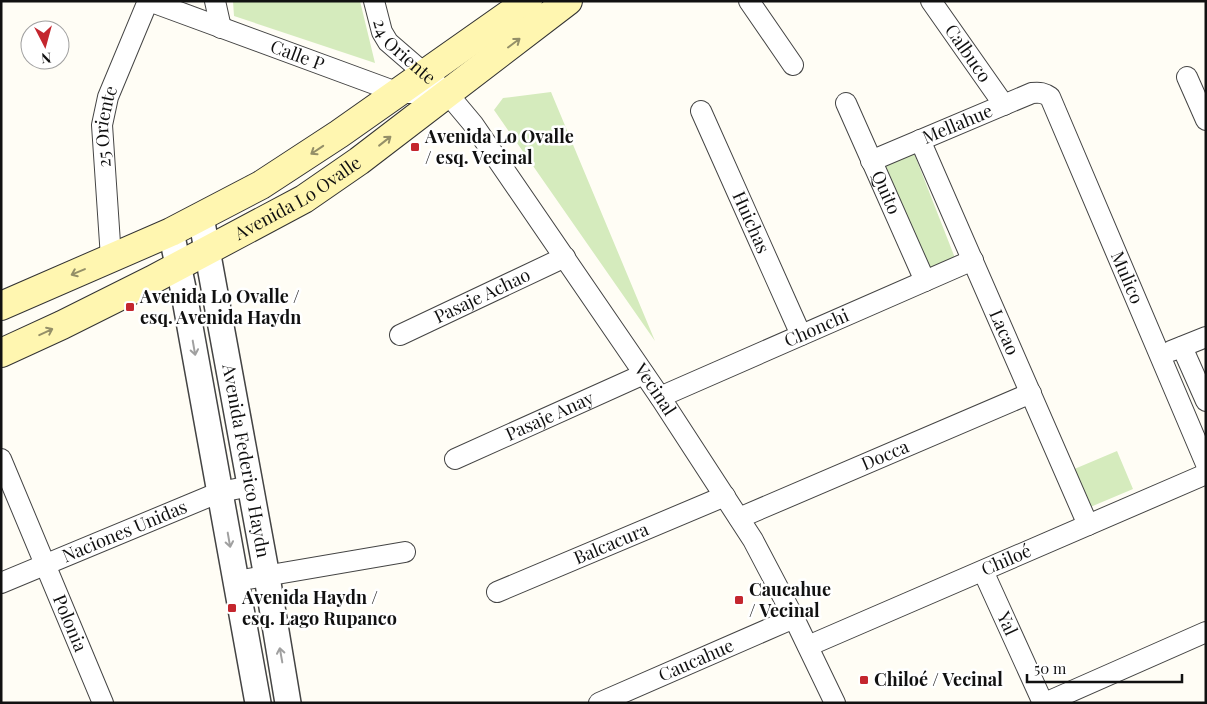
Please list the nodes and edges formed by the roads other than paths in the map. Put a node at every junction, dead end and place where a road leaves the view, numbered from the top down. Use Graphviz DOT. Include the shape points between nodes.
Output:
graph roads {
  1 [pos="149,1"];
  2 [pos="215,1"];
  3 [pos="374,1"];
  4 [pos="528,1"];
  5 [pos="568,1"];
  6 [pos="749,1"];
  7 [pos="931,1"];
  8 [pos="221,28"];
  9 [pos="793,65"];
  10 [pos="426,75"];
  11 [pos="1187,77"];
  12 [pos="399,93"];
  13 [pos="447,93"];
  14 [pos="1045,93"];
  15 [pos="846,103"];
  16 [pos="1004,105"];
  17 [pos="701,111"];
  18 [pos="1206,120"];
  19 [pos="920,140"];
  20 [pos="871,161"];
  21 [pos="201,217"];
  22 [pos="171,232"];
  23 [pos="208,250"];
  24 [pos="565,257"];
  25 [pos="111,258"];
  26 [pos="974,260"];
  27 [pos="178,266"];
  28 [pos="925,281"];
  29 [pos="1,306"];
  30 [pos="400,335"];
  31 [pos="801,335"];
  32 [pos="1206,337"];
  33 [pos="1182,347"];
  34 [pos="1,353"];
  35 [pos="1159,356"];
  36 [pos="644,374"];
  37 [pos="232,379"];
  38 [pos="201,385"];
  39 [pos="1031,393"];
  40 [pos="660,397"];
  41 [pos="1206,401"];
  42 [pos="1,459"];
  43 [pos="455,459"];
  44 [pos="1206,464"];
  45 [pos="1206,474"];
  46 [pos="251,486"];
  47 [pos="220,492"];
  48 [pos="725,496"];
  49 [pos="739,518"];
  50 [pos="1088,525"];
  51 [pos="405,552"];
  52 [pos="45,565"];
  53 [pos="983,571"];
  54 [pos="267,576"];
  55 [pos="236,581"];
  56 [pos="1,583"];
  57 [pos="497,592"];
  58 [pos="794,618"];
  59 [pos="1206,632"];
  60 [pos="808,646"];
  61 [pos="103,703"];
  62 [pos="258,703"];
  63 [pos="288,703"];
  64 [pos="599,703"];
  65 [pos="835,703"];
  66 [pos="1044,703"];
  1 -- 8 [label="street, Calle P"];
  1 -- 25 [label="street, 25 Oriente" via="104,113 102,136"];
  2 -- 8 [label="street"];
  3 -- 10 [label="street, 24 Oriente" via="385,37"];
  4 -- 10 [label="main road, Avenida Lo Ovalle"];
  13 -- 5 [label="main road, Avenida Lo Ovalle, one-way"];
  6 -- 9 [label="street"];
  7 -- 16 [label="street, Calbuco"];
  8 -- 12 [label="street, Calle P"];
  10 -- 12 [label="main road, Avenida Lo Ovalle"];
  10 -- 13 [label="street, 24 Oriente"];
  11 -- 18 [label="street"];
  12 -- 13 [label="street, Calle P"];
  12 -- 21 [label="main road, Avenida Lo Ovalle, one-way" via="300,161"];
  23 -- 13 [label="main road, Avenida Lo Ovalle, one-way" via="331,181"];
  13 -- 24 [label="street, Vecinal" via="473,124"];
  14 -- 16 [label="street, Mellahue" via="1032,93"];
  14 -- 35 [label="street, Mulico" via="1053,102"];
  15 -- 20 [label="street, Quito"];
  16 -- 19 [label="street, Mellahue"];
  17 -- 31 [label="street, Huichas"];
  19 -- 20 [label="street, Mellahue"];
  19 -- 26 [label="street, Lacao"];
  20 -- 28 [label="street, Quito"];
  21 -- 22 [label="main road, Avenida Lo Ovalle"];
  21 -- 23 [label="street, Avenida Federico Haydn"];
  22 -- 25 [label="main road, Avenida Lo Ovalle"];
  22 -- 27 [label="street, Avenida Federico Haydn"];
  23 -- 27 [label="main road, Avenida Lo Ovalle"];
  23 -- 37 [label="street, Avenida Federico Haydn"];
  24 -- 30 [label="street, Pasaje Achao"];
  24 -- 36 [label="street, Vecinal"];
  25 -- 29 [label="main road, Avenida Lo Ovalle, one-way"];
  26 -- 28 [label="street, Chonchi"];
  26 -- 39 [label="street, Lacao"];
  34 -- 27 [label="main road, Avenida Lo Ovalle, one-way"];
  27 -- 38 [label="street, Avenida Federico Haydn, one-way"];
  28 -- 31 [label="street, Chonchi"];
  31 -- 40 [label="street, Chonchi"];
  32 -- 33 [label="street"];
  33 -- 35 [label="street"];
  33 -- 41 [label="street"];
  35 -- 44 [label="street, Mulico"];
  36 -- 40 [label="street, Vecinal"];
  36 -- 43 [label="street, Pasaje Anay"];
  37 -- 38 [label="street"];
  37 -- 46 [label="street, Avenida Federico Haydn"];
  38 -- 47 [label="street, Avenida Federico Haydn"];
  39 -- 49 [label="street, Docca"];
  39 -- 50 [label="street, Lacao"];
  40 -- 48 [label="street, Vecinal"];
  42 -- 52 [label="street, Polonia"];
  45 -- 50 [label="street, Chiloé"];
  46 -- 47 [label="street, Naciones Unidas"];
  46 -- 54 [label="street, Avenida Federico Haydn"];
  47 -- 52 [label="street, Naciones Unidas"];
  47 -- 55 [label="street, Avenida Federico Haydn, one-way"];
  48 -- 49 [label="street, Vecinal"];
  48 -- 57 [label="street, Balcacura"];
  49 -- 58 [label="street, Vecinal"];
  50 -- 53 [label="street, Chiloé"];
  51 -- 54 [label="street"];
  52 -- 56 [label="street, Naciones Unidas"];
  52 -- 61 [label="street, Polonia"];
  53 -- 60 [label="street, Chiloé"];
  53 -- 66 [label="street, Yal"];
  54 -- 55 [label="street"];
  63 -- 54 [label="street, Avenida Federico Haydn, one-way"];
  55 -- 62 [label="street, Avenida Federico Haydn"];
  58 -- 60 [label="street, Vecinal"];
  58 -- 64 [label="street, Caucahue"];
  59 -- 66 [label="street"];
  60 -- 65 [label="street, Vecinal"];
}
